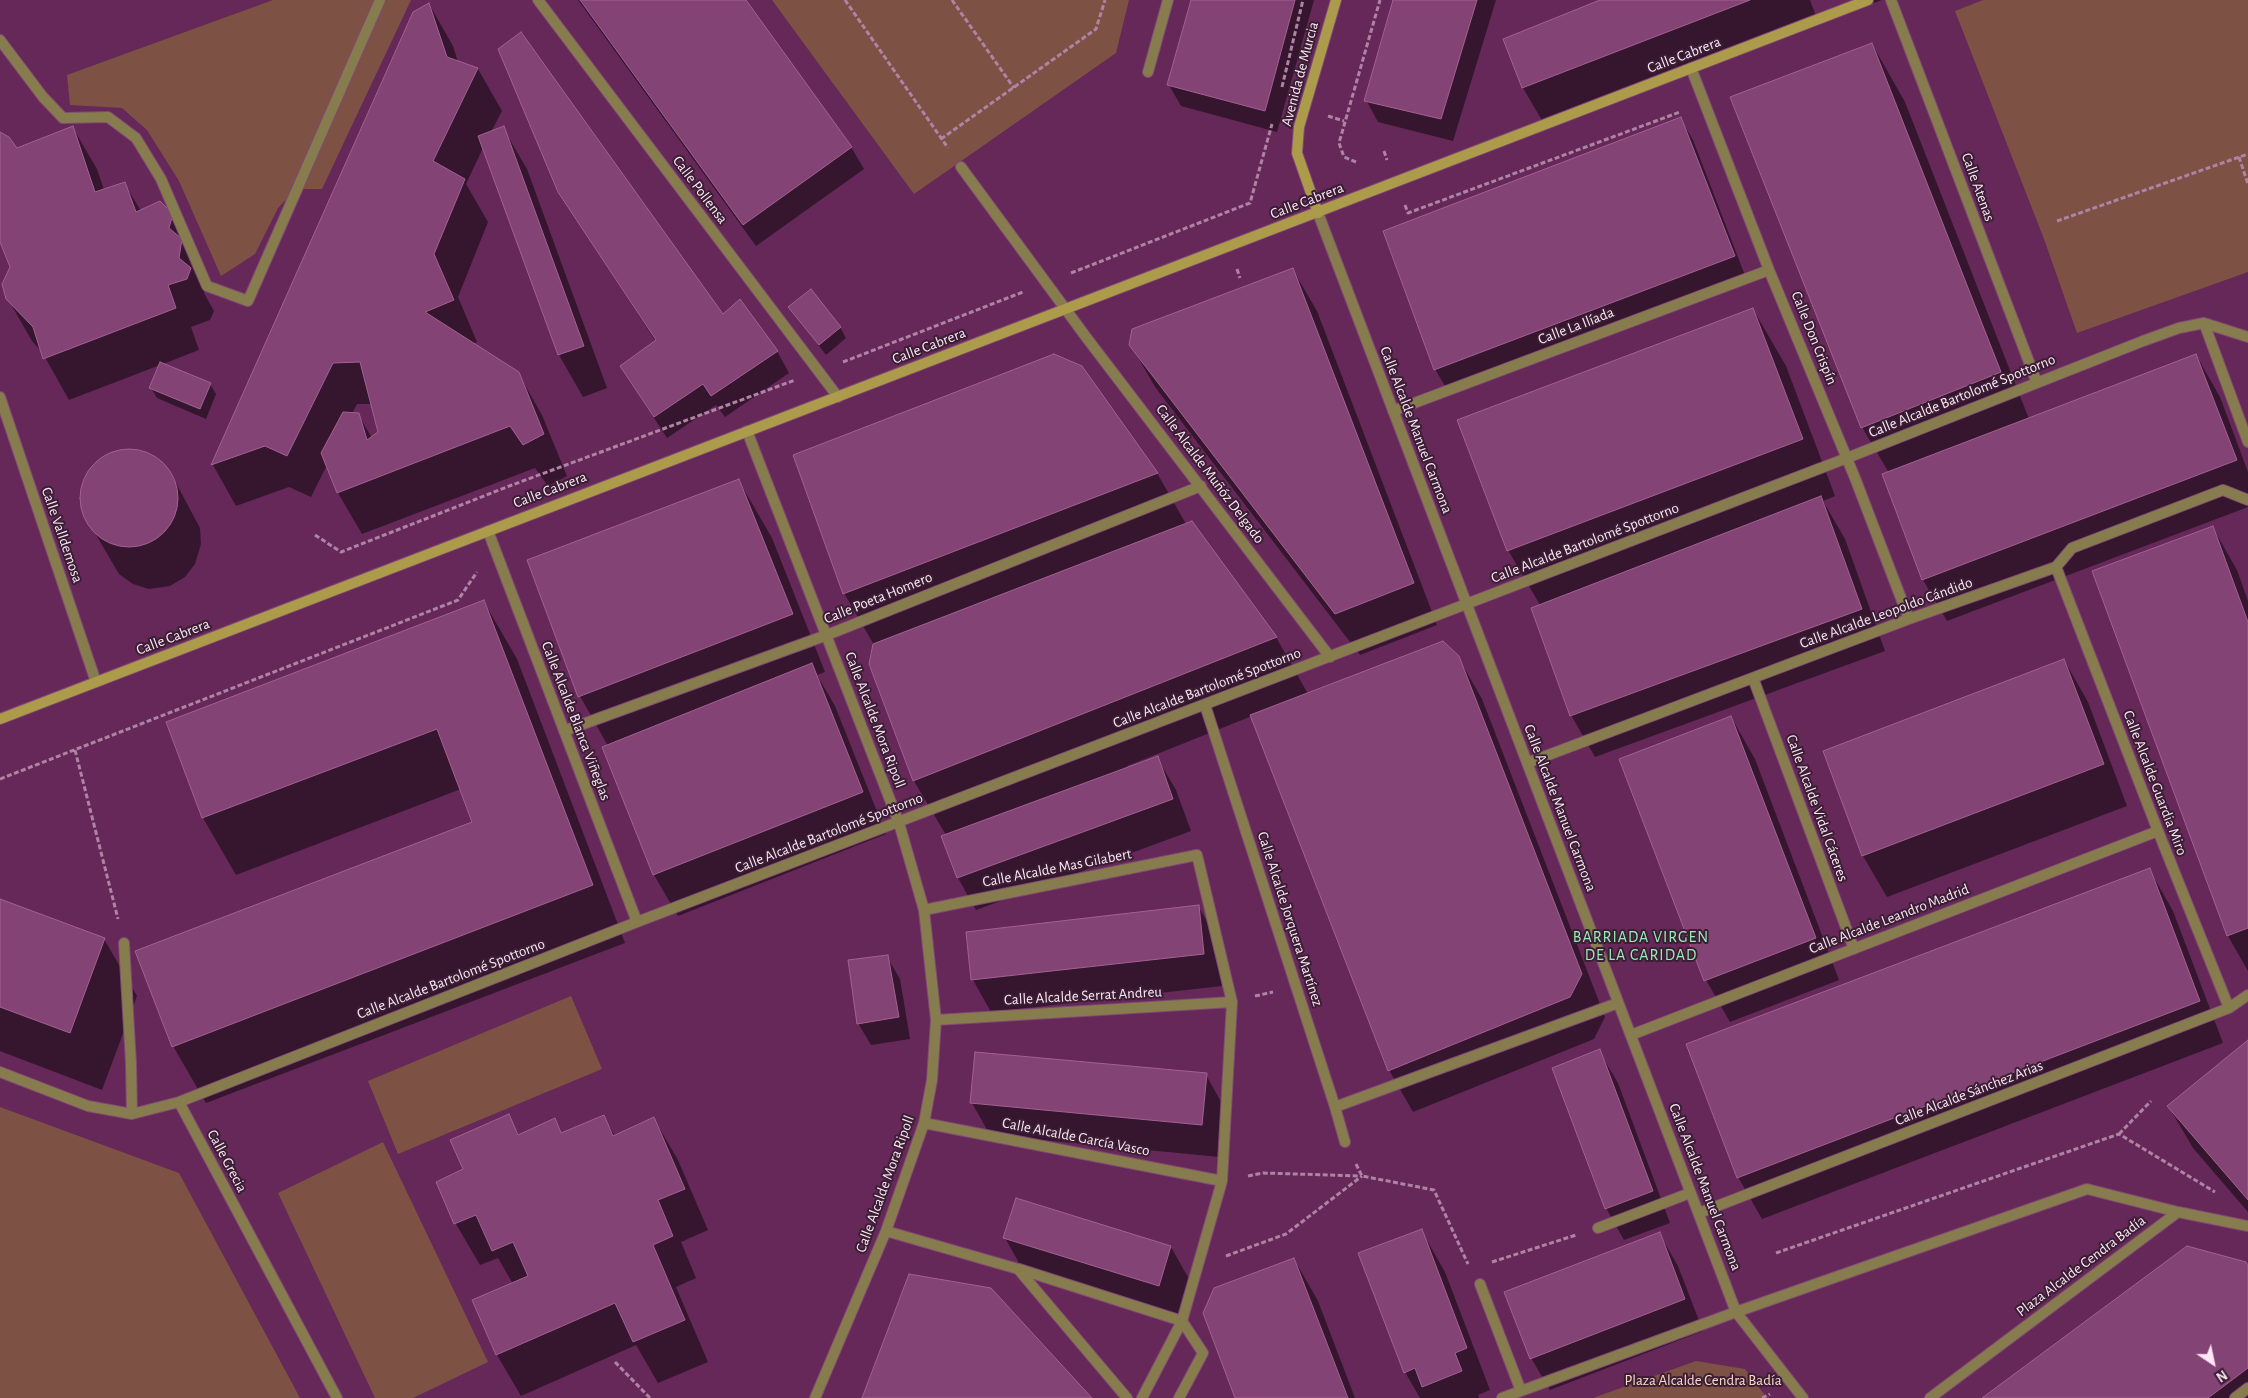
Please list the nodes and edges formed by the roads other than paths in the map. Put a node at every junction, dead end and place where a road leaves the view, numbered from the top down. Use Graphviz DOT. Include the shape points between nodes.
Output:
graph roads {
  1 [pos="380,0"];
  2 [pos="538,0"];
  3 [pos="1168,0"];
  4 [pos="1336,0"];
  5 [pos="1868,0"];
  6 [pos="1891,0"];
  7 [pos="0,40"];
  8 [pos="1691,68"];
  9 [pos="1148,72"];
  10 [pos="961,166"];
  11 [pos="1318,213"];
  12 [pos="1769,270"];
  13 [pos="1065,309"];
  14 [pos="2204,323"];
  15 [pos="2248,337"];
  16 [pos="2037,383"];
  17 [pos="0,397"];
  18 [pos="838,397"];
  19 [pos="1393,411"];
  20 [pos="747,431"];
  21 [pos="2248,442"];
  22 [pos="1847,458"];
  23 [pos="1200,486"];
  24 [pos="2248,500"];
  25 [pos="488,531"];
  26 [pos="2056,567"];
  27 [pos="1467,605"];
  28 [pos="1910,619"];
  29 [pos="827,634"];
  30 [pos="1330,657"];
  31 [pos="1753,678"];
  32 [pos="96,682"];
  33 [pos="1205,705"];
  34 [pos="0,719"];
  35 [pos="564,731"];
  36 [pos="1527,763"];
  37 [pos="899,823"];
  38 [pos="2158,831"];
  39 [pos="924,910"];
  40 [pos="637,922"];
  41 [pos="124,943"];
  42 [pos="1854,949"];
  43 [pos="2248,995"];
  44 [pos="1232,1002"];
  45 [pos="1618,1003"];
  46 [pos="2229,1008"];
  47 [pos="936,1020"];
  48 [pos="1632,1035"];
  49 [pos="0,1072"];
  50 [pos="179,1102"];
  51 [pos="1335,1107"];
  52 [pos="132,1114"];
  53 [pos="924,1123"];
  54 [pos="1345,1142"];
  55 [pos="1222,1181"];
  56 [pos="1690,1193"];
  57 [pos="2178,1212"];
  58 [pos="1699,1213"];
  59 [pos="2248,1226"];
  60 [pos="1598,1228"];
  61 [pos="886,1231"];
  62 [pos="1018,1268"];
  63 [pos="1480,1284"];
  64 [pos="1736,1312"];
  65 [pos="1182,1321"];
  66 [pos="2248,1388"];
  67 [pos="1521,1391"];
  68 [pos="337,1398"];
  69 [pos="815,1398"];
  70 [pos="1127,1398"];
  71 [pos="1142,1398"];
  72 [pos="1179,1398"];
  73 [pos="1502,1398"];
  74 [pos="1803,1398"];
  75 [pos="1930,1398"];
  76 [pos="2235,1398"];
  1 -- 7 [label="street" via="248,301 207,286 161,179 136,138 108,117 63,118"];
  2 -- 18 [label="street, Calle Pollensa"];
  3 -- 9 [label="street"];
  4 -- 11 [label="street, Avenida de Murcia" via="1300,127 1297,153"];
  5 -- 8 [label="street, Calle Cabrera"];
  6 -- 16 [label="street, Calle Atenas"];
  8 -- 11 [label="street, Calle Cabrera"];
  8 -- 12 [label="street, Calle Don Crispín"];
  10 -- 13 [label="street, Calle Alcalde Muñóz Delgado"];
  11 -- 13 [label="street, Calle Cabrera"];
  11 -- 19 [label="street, Calle Alcalde Manuel Carmona"];
  12 -- 19 [label="street, Calle La Ilíada"];
  12 -- 22 [label="street, Calle Don Crispín"];
  13 -- 18 [label="street, Calle Cabrera"];
  13 -- 23 [label="street, Calle Alcalde Muñóz Delgado"];
  14 -- 15 [label="street, Calle Alcalde Bartolomé Spottorno"];
  14 -- 16 [label="street, Calle Alcalde Bartolomé Spottorno" via="2179,328"];
  14 -- 21 [label="street"];
  16 -- 22 [label="street, Calle Alcalde Bartolomé Spottorno"];
  17 -- 32 [label="street, Calle Valldemosa"];
  18 -- 20 [label="street, Calle Cabrera"];
  19 -- 27 [label="street, Calle Alcalde Manuel Carmona"];
  20 -- 25 [label="street, Calle Cabrera"];
  20 -- 29 [label="street, Calle Alcalde Mora Ripoll"];
  22 -- 27 [label="street, Calle Alcalde Bartolomé Spottorno"];
  22 -- 28 [label="street, Calle Don Crispín"];
  23 -- 29 [label="street, Calle Poeta Homero"];
  23 -- 30 [label="street, Calle Alcalde Muñóz Delgado"];
  24 -- 26 [label="street" via="2223,490 2072,548"];
  25 -- 32 [label="street, Calle Cabrera"];
  25 -- 35 [label="street, Calle Alcalde Blanca Viñeglas"];
  26 -- 28 [label="street, Calle Alcalde Leopoldo Cándido"];
  26 -- 38 [label="street, Calle Alcalde Guardia Miro"];
  27 -- 30 [label="street, Calle Alcalde Bartolomé Spottorno"];
  27 -- 36 [label="street, Calle Alcalde Manuel Carmona"];
  28 -- 31 [label="street, Calle Alcalde Leopoldo Cándido"];
  29 -- 35 [label="street, Calle Poeta Homero"];
  29 -- 37 [label="street, Calle Alcalde Mora Ripoll"];
  30 -- 33 [label="street, Calle Alcalde Bartolomé Spottorno"];
  31 -- 36 [label="street, Calle Alcalde Leopoldo Cándido"];
  31 -- 42 [label="street, Calle Alcalde Vidal Cáceres"];
  32 -- 34 [label="street, Calle Cabrera"];
  33 -- 37 [label="street, Calle Alcalde Bartolomé Spottorno"];
  33 -- 51 [label="street, Calle Alcalde Jorquera Martínez"];
  35 -- 40 [label="street, Calle Alcalde Blanca Viñeglas"];
  36 -- 45 [label="street, Calle Alcalde Manuel Carmona"];
  37 -- 39 [label="street, Calle Alcalde Mora Ripoll"];
  37 -- 40 [label="street, Calle Alcalde Bartolomé Spottorno"];
  38 -- 42 [label="street, Calle Alcalde Leandro Madrid"];
  38 -- 46 [label="street, Calle Alcalde Guardia Miro"];
  39 -- 44 [label="street, Calle Alcalde Mas Gilabert" via="1197,855"];
  39 -- 47 [label="street, Calle Alcalde Mora Ripoll"];
  40 -- 50 [label="street, Calle Alcalde Bartolomé Spottorno"];
  41 -- 52 [label="street"];
  42 -- 48 [label="street, Calle Alcalde Leandro Madrid"];
  43 -- 46 [label="street, Calle Alcalde Sánchez Arias"];
  44 -- 47 [label="street, Calle Alcalde Serrat Andreu"];
  44 -- 55 [label="street"];
  45 -- 48 [label="street, Calle Alcalde Manuel Carmona"];
  45 -- 51 [label="street"];
  46 -- 58 [label="street, Calle Alcalde Sánchez Arias"];
  47 -- 53 [label="street, Calle Alcalde Mora Ripoll" via="932,1080"];
  48 -- 56 [label="street, Calle Alcalde Manuel Carmona"];
  49 -- 52 [label="street" via="88,1106"];
  50 -- 52 [label="street"];
  50 -- 68 [label="street, Calle Grecia"];
  51 -- 54 [label="street, Calle Alcalde Jorquera Martínez"];
  53 -- 55 [label="street, Calle Alcalde García Vasco"];
  53 -- 61 [label="street, Calle Alcalde Mora Ripoll"];
  55 -- 65 [label="street"];
  56 -- 58 [label="street, Calle Alcalde Manuel Carmona"];
  56 -- 60 [label="street"];
  57 -- 59 [label="street, Plaza Alcalde Cendra Badía"];
  57 -- 64 [label="street, Plaza Alcalde Cendra Badía" via="2087,1189"];
  57 -- 75 [label="street, Plaza Alcalde Cendra Badía"];
  58 -- 64 [label="street, Calle Alcalde Manuel Carmona"];
  61 -- 62 [label="street"];
  61 -- 69 [label="street, Calle Alcalde Mora Ripoll"];
  62 -- 65 [label="street"];
  62 -- 70 [label="street"];
  63 -- 67 [label="street"];
  64 -- 67 [label="street, Plaza Alcalde Cendra Badía"];
  64 -- 74 [label="street, Calle Alcalde Manuel Carmona"];
  65 -- 71 [label="street"];
  65 -- 72 [label="street" via="1203,1352"];
  66 -- 76 [label="street"];
  67 -- 73 [label="street, Plaza Alcalde Cendra Badía"];
}
